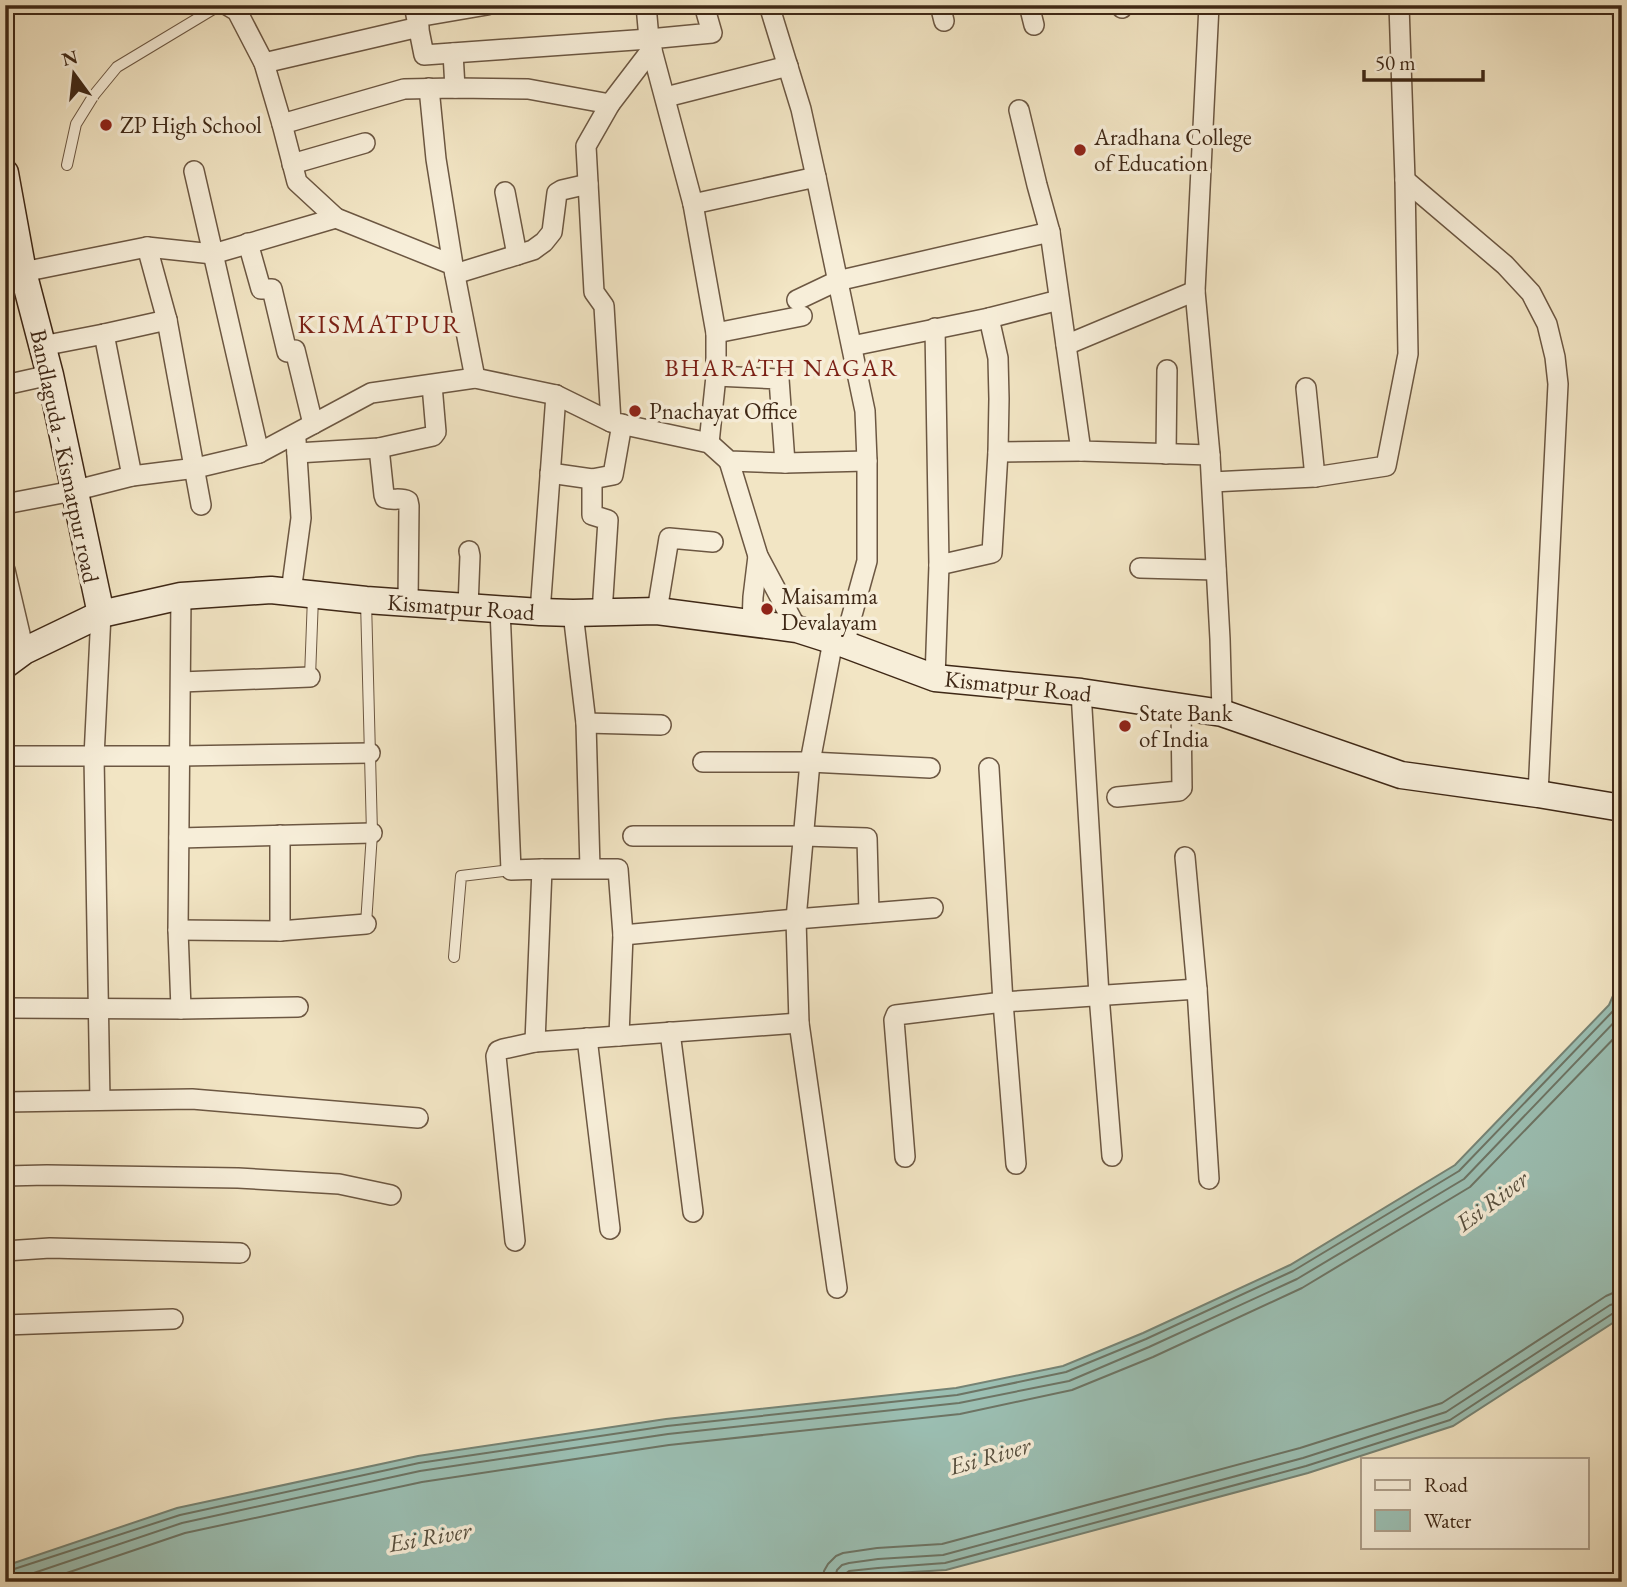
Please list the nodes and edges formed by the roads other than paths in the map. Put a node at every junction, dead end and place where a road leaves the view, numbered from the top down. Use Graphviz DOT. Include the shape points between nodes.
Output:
graph roads {
  1 [pos="487,5"];
  2 [pos="646,5"];
  3 [pos="704,5"];
  4 [pos="769,5"];
  5 [pos="1029,5"];
  6 [pos="1209,5"];
  7 [pos="1399,5"];
  8 [pos="230,7"];
  9 [pos="417,17"];
  10 [pos="1034,25"];
  11 [pos="651,44"];
  12 [pos="453,53"];
  13 [pos="264,64"];
  14 [pos="788,65"];
  15 [pos="429,88"];
  16 [pos="455,88"];
  17 [pos="666,97"];
  18 [pos="610,104"];
  19 [pos="1019,110"];
  20 [pos="282,124"];
  21 [pos="365,143"];
  22 [pos="292,164"];
  23 [pos="67,165"];
  24 [pos="194,170"];
  25 [pos="5,173"];
  26 [pos="816,177"];
  27 [pos="1405,180"];
  28 [pos="588,184"];
  29 [pos="505,192"];
  30 [pos="693,204"];
  31 [pos="8,208"];
  32 [pos="336,218"];
  33 [pos="1050,232"];
  34 [pos="248,243"];
  35 [pos="147,247"];
  36 [pos="213,254"];
  37 [pos="517,255"];
  38 [pos="454,269"];
  39 [pos="18,279"];
  40 [pos="837,281"];
  41 [pos="1195,291"];
  42 [pos="1059,300"];
  43 [pos="989,318"];
  44 [pos="167,320"];
  45 [pos="935,328"];
  46 [pos="716,333"];
  47 [pos="104,334"];
  48 [pos="1066,345"];
  49 [pos="42,346"];
  50 [pos="852,346"];
  51 [pos="1167,370"];
  52 [pos="50,375"];
  53 [pos="716,376"];
  54 [pos="475,378"];
  55 [pos="432,384"];
  56 [pos="5,385"];
  57 [pos="1306,388"];
  58 [pos="555,395"];
  59 [pos="617,423"];
  60 [pos="302,437"];
  61 [pos="709,443"];
  62 [pos="379,448"];
  63 [pos="1080,450"];
  64 [pos="998,452"];
  65 [pos="259,453"];
  66 [pos="1166,454"];
  67 [pos="1210,455"];
  68 [pos="729,461"];
  69 [pos="867,461"];
  70 [pos="785,463"];
  71 [pos="195,468"];
  72 [pos="550,473"];
  73 [pos="132,476"];
  74 [pos="1315,477"];
  75 [pos="592,479"];
  76 [pos="1212,482"];
  77 [pos="73,491"];
  78 [pos="5,504"];
  79 [pos="201,505"];
  80 [pos="713,542"];
  81 [pos="468,551"];
  82 [pos="758,556"];
  83 [pos="939,565"];
  84 [pos="1140,568"];
  85 [pos="5,570"];
  86 [pos="1216,570"];
  87 [pos="302,593"];
  88 [pos="181,596"];
  89 [pos="366,600"];
  90 [pos="408,603"];
  91 [pos="468,607"];
  92 [pos="500,609"];
  93 [pos="657,611"];
  94 [pos="540,612"];
  95 [pos="573,613"];
  96 [pos="602,613"];
  97 [pos="101,614"];
  98 [pos="752,624"];
  99 [pos="797,629"];
  100 [pos="838,643"];
  101 [pos="15,658"];
  102 [pos="310,677"];
  103 [pos="935,678"];
  104 [pos="181,682"];
  105 [pos="1081,692"];
  106 [pos="1181,707"];
  107 [pos="1222,713"];
  108 [pos="586,723"];
  109 [pos="661,725"];
  110 [pos="370,753"];
  111 [pos="5,756"];
  112 [pos="180,756"];
  113 [pos="94,757"];
  114 [pos="703,762"];
  115 [pos="810,762"];
  116 [pos="930,768"];
  117 [pos="989,768"];
  118 [pos="1538,794"];
  119 [pos="1117,797"];
  120 [pos="1622,808"];
  121 [pos="372,833"];
  122 [pos="280,835"];
  123 [pos="804,835"];
  124 [pos="634,836"];
  125 [pos="179,838"];
  126 [pos="1185,858"];
  127 [pos="542,869"];
  128 [pos="590,869"];
  129 [pos="511,870"];
  130 [pos="933,908"];
  131 [pos="869,913"];
  132 [pos="796,919"];
  133 [pos="366,924"];
  134 [pos="178,930"];
  135 [pos="280,931"];
  136 [pos="623,935"];
  137 [pos="454,957"];
  138 [pos="1198,989"];
  139 [pos="1099,995"];
  140 [pos="1003,1002"];
  141 [pos="298,1007"];
  142 [pos="5,1008"];
  143 [pos="98,1008"];
  144 [pos="181,1009"];
  145 [pos="799,1023"];
  146 [pos="670,1032"];
  147 [pos="619,1036"];
  148 [pos="587,1038"];
  149 [pos="535,1042"];
  150 [pos="100,1100"];
  151 [pos="5,1101"];
  152 [pos="418,1118"];
  153 [pos="1112,1156"];
  154 [pos="905,1157"];
  155 [pos="1016,1164"];
  156 [pos="5,1176"];
  157 [pos="1209,1179"];
  158 [pos="391,1195"];
  159 [pos="692,1212"];
  160 [pos="610,1229"];
  161 [pos="516,1241"];
  162 [pos="5,1251"];
  163 [pos="240,1253"];
  164 [pos="837,1288"];
  165 [pos="173,1320"];
  166 [pos="5,1325"];
  1 -- 9 [label="street"];
  2 -- 11 [label="street"];
  3 -- 11 [label="street" via="712,33"];
  4 -- 14 [label="street"];
  5 -- 10 [label="street"];
  6 -- 41 [label="street"];
  7 -- 27 [label="street"];
  8 -- 13 [label="street"];
  8 -- 23 [label="lane" via="117,67 76,124"];
  9 -- 12 [label="street" via="425,55"];
  9 -- 13 [label="street"];
  11 -- 12 [label="street"];
  11 -- 17 [label="street"];
  11 -- 18 [label="street"];
  12 -- 16 [label="street"];
  13 -- 20 [label="street"];
  14 -- 17 [label="street"];
  14 -- 26 [label="street"];
  15 -- 16 [label="street"];
  15 -- 20 [label="street" via="404,89"];
  15 -- 38 [label="street"];
  16 -- 18 [label="street" via="528,89"];
  17 -- 30 [label="street"];
  18 -- 28 [label="street" via="586,146"];
  19 -- 33 [label="street"];
  20 -- 22 [label="street"];
  21 -- 22 [label="street"];
  22 -- 32 [label="street" via="297,183"];
  24 -- 36 [label="street"];
  25 -- 31 [label="street, Bandlaguda - Kismatpur road"];
  26 -- 30 [label="street"];
  26 -- 40 [label="street"];
  27 -- 74 [label="street" via="1408,354 1386,466"];
  27 -- 118 [label="street" via="1531,293 1547,324 1555,357 1558,384"];
  28 -- 37 [label="street" via="557,193 552,232 533,250"];
  28 -- 59 [label="street" via="594,292 604,306"];
  29 -- 37 [label="street"];
  30 -- 46 [label="street"];
  31 -- 39 [label="street, Bandlaguda - Kismatpur road"];
  32 -- 34 [label="street"];
  32 -- 38 [label="street"];
  33 -- 40 [label="street"];
  33 -- 42 [label="street"];
  34 -- 36 [label="street"];
  34 -- 60 [label="street" via="261,289 272,289 287,352 295,350"];
  35 -- 36 [label="street"];
  35 -- 39 [label="street"];
  35 -- 44 [label="street"];
  36 -- 65 [label="street"];
  37 -- 38 [label="street"];
  38 -- 54 [label="street"];
  39 -- 49 [label="street, Bandlaguda - Kismatpur road"];
  40 -- 46 [label="street" via="799,308"];
  40 -- 50 [label="street"];
  41 -- 48 [label="street"];
  41 -- 67 [label="street"];
  42 -- 43 [label="street"];
  42 -- 48 [label="street"];
  43 -- 45 [label="street"];
  43 -- 64 [label="street" via="998,358"];
  44 -- 47 [label="street"];
  44 -- 71 [label="street"];
  45 -- 50 [label="street"];
  45 -- 83 [label="street"];
  46 -- 53 [label="street"];
  47 -- 49 [label="street"];
  47 -- 73 [label="street"];
  48 -- 63 [label="street"];
  49 -- 52 [label="street, Bandlaguda - Kismatpur road"];
  50 -- 69 [label="street"];
  51 -- 66 [label="street"];
  52 -- 56 [label="street"];
  52 -- 77 [label="street, Bandlaguda - Kismatpur road"];
  53 -- 61 [label="street"];
  53 -- 70 [label="street" via="779,379"];
  54 -- 55 [label="street"];
  54 -- 58 [label="street"];
  55 -- 60 [label="street" via="371,393"];
  55 -- 62 [label="street" via="436,432 428,438"];
  57 -- 74 [label="street"];
  58 -- 59 [label="street"];
  58 -- 72 [label="street"];
  59 -- 61 [label="street"];
  59 -- 75 [label="street" via="613,475"];
  60 -- 62 [label="street"];
  60 -- 65 [label="street"];
  60 -- 87 [label="street"];
  61 -- 68 [label="street"];
  62 -- 90 [label="street" via="385,498 403,499 409,506"];
  63 -- 64 [label="street"];
  63 -- 66 [label="street"];
  64 -- 83 [label="street" via="992,553"];
  65 -- 71 [label="street"];
  66 -- 67 [label="street"];
  67 -- 76 [label="street"];
  68 -- 70 [label="street"];
  68 -- 82 [label="street"];
  69 -- 70 [label="street"];
  69 -- 100 [label="street" via="867,561"];
  71 -- 73 [label="street"];
  71 -- 79 [label="street"];
  72 -- 75 [label="street"];
  72 -- 94 [label="street"];
  73 -- 77 [label="street"];
  74 -- 76 [label="street"];
  75 -- 96 [label="street" via="592,515 608,520"];
  76 -- 86 [label="street"];
  77 -- 78 [label="street"];
  77 -- 97 [label="street, Bandlaguda - Kismatpur road"];
  80 -- 93 [label="street" via="669,538"];
  81 -- 91 [label="street"];
  82 -- 98 [label="street"];
  82 -- 99 [label="street"];
  83 -- 103 [label="street"];
  84 -- 86 [label="street"];
  85 -- 101 [label="street"];
  86 -- 107 [label="street"];
  87 -- 88 [label="street, Kismatpur Road" via="271,590"];
  87 -- 89 [label="street, Kismatpur Road"];
  87 -- 102 [label="lane"];
  88 -- 97 [label="street, Kismatpur Road"];
  88 -- 104 [label="street"];
  89 -- 90 [label="street, Kismatpur Road"];
  89 -- 110 [label="lane"];
  90 -- 91 [label="street, Kismatpur Road"];
  91 -- 92 [label="street, Kismatpur Road"];
  92 -- 94 [label="street, Kismatpur Road"];
  92 -- 129 [label="street"];
  93 -- 96 [label="street, Kismatpur Road"];
  93 -- 98 [label="street, Kismatpur Road"];
  94 -- 95 [label="street, Kismatpur Road"];
  95 -- 96 [label="street, Kismatpur Road"];
  95 -- 108 [label="street"];
  97 -- 101 [label="street, Kismatpur Road"];
  97 -- 113 [label="street"];
  98 -- 99 [label="street, Kismatpur Road"];
  99 -- 100 [label="street, Kismatpur Road"];
  100 -- 103 [label="street, Kismatpur Road"];
  100 -- 115 [label="street"];
  102 -- 104 [label="street"];
  103 -- 105 [label="street, Kismatpur Road"];
  104 -- 112 [label="street"];
  105 -- 106 [label="street, Kismatpur Road"];
  105 -- 139 [label="street"];
  106 -- 107 [label="street, Kismatpur Road"];
  106 -- 119 [label="street" via="1182,788"];
  107 -- 118 [label="street, Kismatpur Road" via="1401,775"];
  108 -- 109 [label="street"];
  108 -- 128 [label="street"];
  110 -- 112 [label="street"];
  110 -- 121 [label="lane"];
  111 -- 113 [label="street"];
  112 -- 113 [label="street"];
  112 -- 125 [label="street"];
  113 -- 143 [label="street"];
  114 -- 115 [label="street"];
  115 -- 116 [label="street"];
  115 -- 123 [label="street"];
  117 -- 140 [label="street"];
  118 -- 120 [label="street, Kismatpur Road"];
  121 -- 122 [label="street"];
  121 -- 133 [label="lane"];
  122 -- 125 [label="street"];
  122 -- 135 [label="street"];
  123 -- 124 [label="street"];
  123 -- 131 [label="street" via="867,838"];
  123 -- 132 [label="street"];
  125 -- 134 [label="street"];
  126 -- 138 [label="street"];
  127 -- 128 [label="street"];
  127 -- 129 [label="street"];
  127 -- 149 [label="street"];
  128 -- 136 [label="street" via="618,869"];
  129 -- 137 [label="lane" via="461,876"];
  130 -- 131 [label="street"];
  131 -- 132 [label="street"];
  132 -- 136 [label="street"];
  132 -- 145 [label="street"];
  133 -- 135 [label="street"];
  134 -- 135 [label="street"];
  134 -- 144 [label="street"];
  136 -- 147 [label="street"];
  138 -- 139 [label="street"];
  138 -- 157 [label="street"];
  139 -- 140 [label="street"];
  139 -- 153 [label="street"];
  140 -- 154 [label="street" via="896,1015"];
  140 -- 155 [label="street"];
  141 -- 144 [label="street"];
  142 -- 143 [label="street"];
  143 -- 144 [label="street"];
  143 -- 150 [label="street"];
  145 -- 146 [label="street"];
  145 -- 164 [label="street"];
  146 -- 147 [label="street"];
  146 -- 159 [label="street"];
  147 -- 148 [label="street"];
  148 -- 149 [label="street"];
  148 -- 160 [label="street"];
  149 -- 161 [label="street" via="503,1049 496,1056"];
  150 -- 151 [label="street"];
  150 -- 152 [label="street" via="192,1099"];
  156 -- 158 [label="street" via="238,1178 340,1184"];
  162 -- 163 [label="street"];
  165 -- 166 [label="street"];
}
